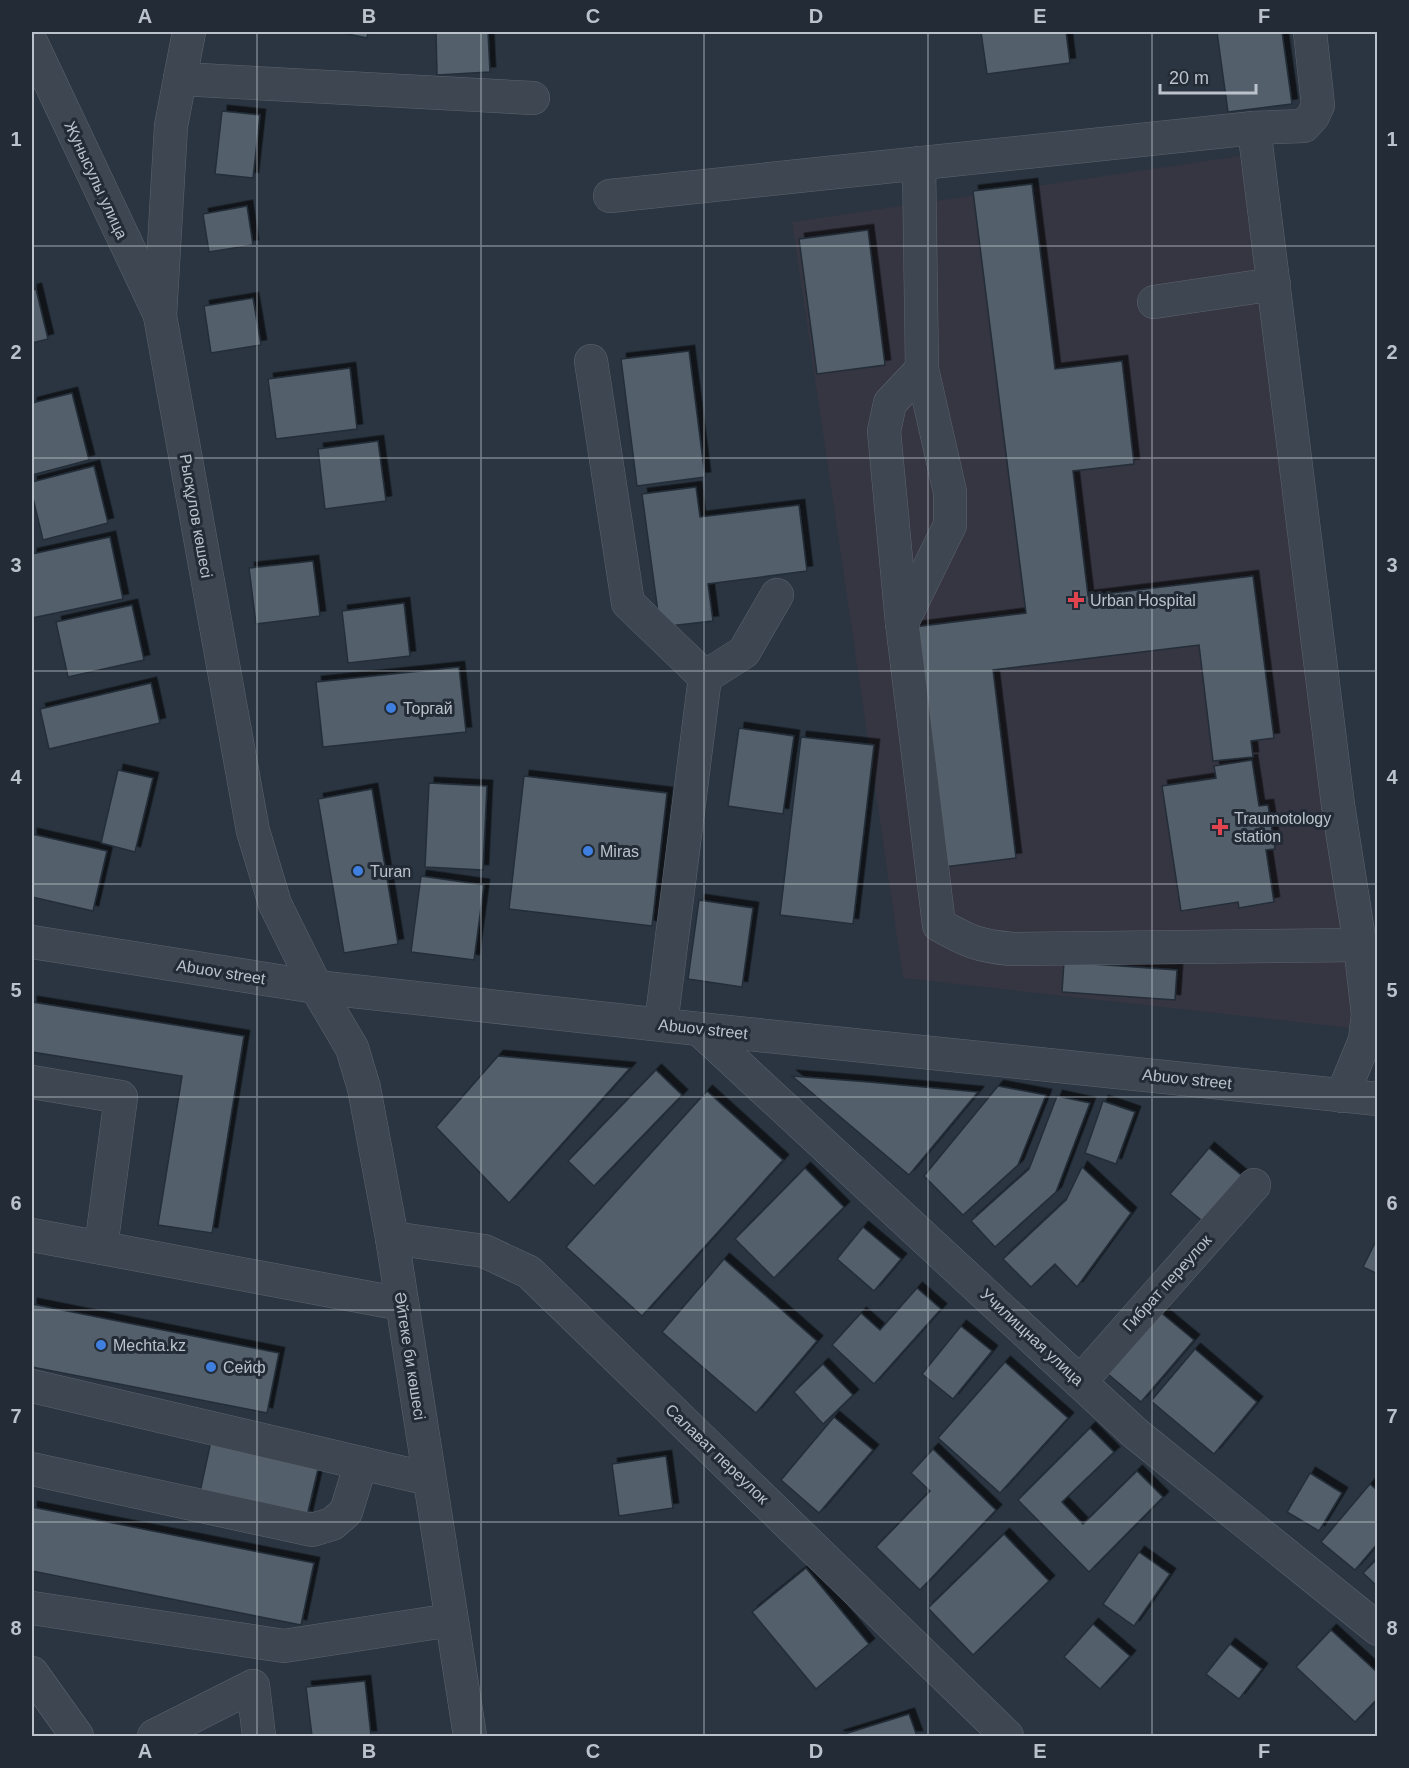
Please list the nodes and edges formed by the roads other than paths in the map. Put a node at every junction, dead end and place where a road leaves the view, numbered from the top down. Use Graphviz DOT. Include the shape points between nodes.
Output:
graph roads {
  1 [pos="193,32"];
  2 [pos="1310,32"];
  3 [pos="32,44"];
  4 [pos="180,79"];
  5 [pos="533,98"];
  6 [pos="1254,128"];
  7 [pos="919,163"];
  8 [pos="610,196"];
  9 [pos="1274,284"];
  10 [pos="1154,302"];
  11 [pos="160,316"];
  12 [pos="591,361"];
  13 [pos="922,369"];
  14 [pos="777,596"];
  15 [pos="902,623"];
  16 [pos="705,677"];
  17 [pos="32,942"];
  18 [pos="1360,945"];
  19 [pos="316,987"];
  20 [pos="662,1024"];
  21 [pos="699,1029"];
  22 [pos="32,1082"];
  23 [pos="1365,1091"];
  24 [pos="1254,1185"];
  25 [pos="32,1235"];
  26 [pos="392,1238"];
  27 [pos="101,1247"];
  28 [pos="402,1304"];
  29 [pos="1080,1382"];
  30 [pos="32,1386"];
  31 [pos="361,1463"];
  32 [pos="32,1469"];
  33 [pos="429,1479"];
  34 [pos="32,1608"];
  35 [pos="451,1620"];
  36 [pos="1377,1629"];
  37 [pos="246,1640"];
  38 [pos="32,1673"];
  39 [pos="253,1686"];
  40 [pos="77,1737"];
  41 [pos="154,1737"];
  42 [pos="259,1737"];
  43 [pos="470,1737"];
  44 [pos="1007,1737"];
  1 -- 4 [label="street, Рысқұлов көшесі"];
  2 -- 6 [label="street" via="1318,105 1313,116 1304,126"];
  3 -- 11 [label="street, Жунысулы улица"];
  4 -- 5 [label="street"];
  4 -- 11 [label="street, Рысқұлов көшесі" via="171,126"];
  6 -- 7 [label="street"];
  6 -- 9 [label="street"];
  7 -- 8 [label="street"];
  7 -- 13 [label="street"];
  9 -- 10 [label="street"];
  9 -- 18 [label="street" via="1338,805"];
  11 -- 19 [label="street, Рысқұлов көшесі" via="253,831 275,904"];
  12 -- 16 [label="street" via="628,603"];
  13 -- 15 [label="street" via="890,403 884,431"];
  13 -- 15 [label="street" via="950,492 950,525"];
  14 -- 16 [label="street" via="744,652"];
  15 -- 18 [label="street" via="939,925 984,946 1012,948"];
  16 -- 20 [label="street"];
  17 -- 19 [label="street, Abuov street"];
  18 -- 23 [label="street" via="1368,1014"];
  19 -- 20 [label="street, Abuov street"];
  19 -- 26 [label="street, Әйтеке би көшесі" via="352,1048"];
  20 -- 21 [label="street, Abuov street"];
  21 -- 23 [label="street, Abuov street"];
  21 -- 29 [label="street, Училищная улица"];
  22 -- 27 [label="street" via="121,1097"];
  24 -- 29 [label="street, Гибрат переулок"];
  25 -- 27 [label="street"];
  26 -- 28 [label="street, Әйтеке би көшесі"];
  26 -- 44 [label="street, Салават переулок" via="484,1251 530,1272"];
  27 -- 28 [label="street"];
  28 -- 33 [label="street, Әйтеке би көшесі"];
  29 -- 36 [label="street, Училищная улица" via="1135,1433"];
  30 -- 31 [label="street"];
  31 -- 32 [label="street" via="346,1512 332,1524 312,1530"];
  31 -- 33 [label="street"];
  33 -- 35 [label="street, Әйтеке би көшесі"];
  34 -- 37 [label="street"];
  35 -- 37 [label="street" via="284,1646"];
  35 -- 43 [label="street, Әйтеке би көшесі"];
  37 -- 39 [label="street"];
  38 -- 40 [label="street"];
  39 -- 41 [label="street"];
  39 -- 42 [label="street"];
}
